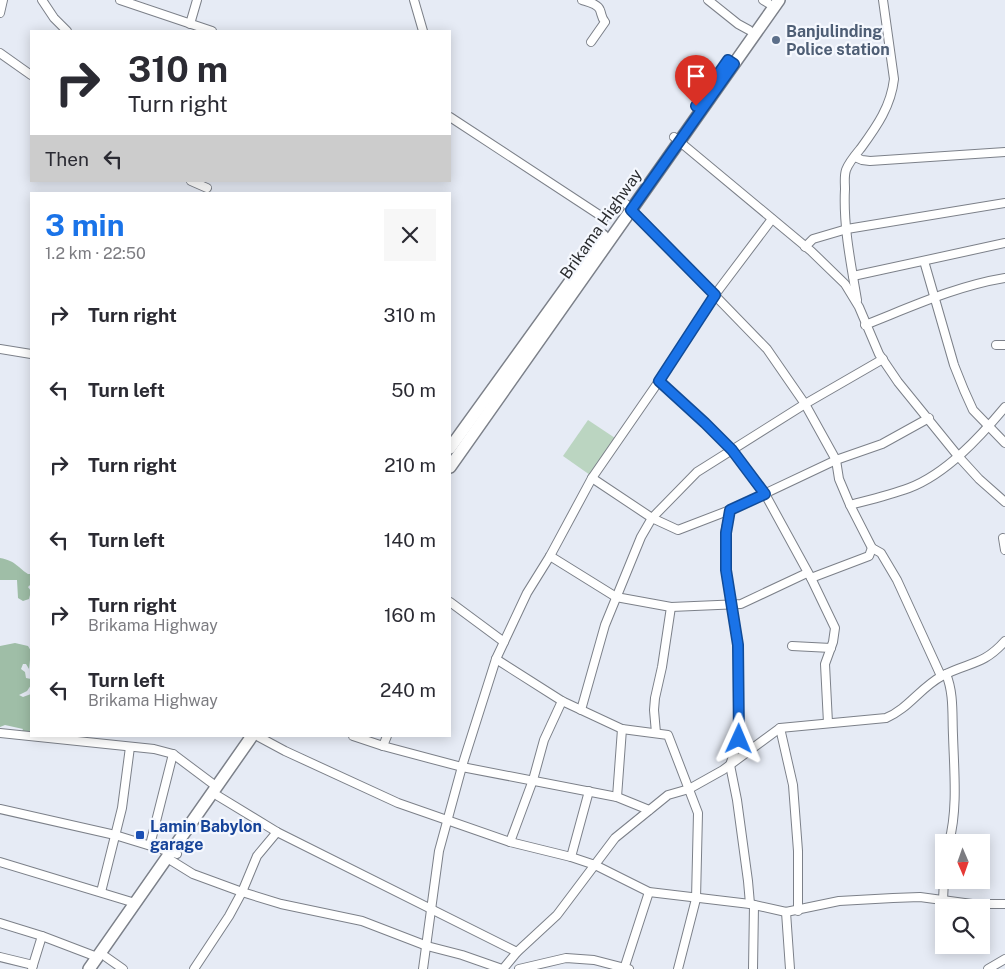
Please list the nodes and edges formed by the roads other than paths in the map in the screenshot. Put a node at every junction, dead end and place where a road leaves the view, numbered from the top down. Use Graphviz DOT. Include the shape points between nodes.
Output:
graph roads {
  1 [pos="3,0"];
  2 [pos="42,0"];
  3 [pos="120,0"];
  4 [pos="197,0"];
  5 [pos="414,0"];
  6 [pos="582,0"];
  7 [pos="708,0"];
  8 [pos="883,0"];
  9 [pos="770,1"];
  10 [pos="0,13"];
  11 [pos="190,24"];
  12 [pos="199,29"];
  13 [pos="66,30"];
  14 [pos="423,30"];
  15 [pos="749,30"];
  16 [pos="591,42"];
  17 [pos="0,52"];
  18 [pos="731,62"];
  19 [pos="30,74"];
  20 [pos="451,118"];
  21 [pos="677,139"];
  22 [pos="1005,152"];
  23 [pos="855,157"];
  24 [pos="193,182"];
  25 [pos="207,188"];
  26 [pos="1005,203"];
  27 [pos="629,207"];
  28 [pos="604,218"];
  29 [pos="772,219"];
  30 [pos="846,229"];
  31 [pos="1005,243"];
  32 [pos="805,246"];
  33 [pos="924,261"];
  34 [pos="852,273"];
  35 [pos="839,277"];
  36 [pos="1005,278"];
  37 [pos="715,295"];
  38 [pos="935,297"];
  39 [pos="859,307"];
  40 [pos="865,325"];
  41 [pos="996,345"];
  42 [pos="1005,345"];
  43 [pos="0,349"];
  44 [pos="30,354"];
  45 [pos="883,359"];
  46 [pos="659,381"];
  47 [pos="805,404"];
  48 [pos="1005,407"];
  49 [pos="928,418"];
  50 [pos="989,426"];
  51 [pos="1005,443"];
  52 [pos="451,447"];
  53 [pos="732,450"];
  54 [pos="958,456"];
  55 [pos="836,460"];
  56 [pos="451,466"];
  57 [pos="592,478"];
  58 [pos="765,494"];
  59 [pos="1005,502"];
  60 [pos="850,505"];
  61 [pos="730,510"];
  62 [pos="652,518"];
  63 [pos="1003,538"];
  64 [pos="872,548"];
  65 [pos="1005,550"];
  66 [pos="550,556"];
  67 [pos="809,576"];
  68 [pos="616,597"];
  69 [pos="451,603"];
  70 [pos="733,605"];
  71 [pos="671,607"];
  72 [pos="1005,641"];
  73 [pos="504,642"];
  74 [pos="792,646"];
  75 [pos="831,648"];
  76 [pos="496,659"];
  77 [pos="944,675"];
  78 [pos="562,701"];
  79 [pos="581,710"];
  80 [pos="828,723"];
  81 [pos="622,728"];
  82 [pos="780,728"];
  83 [pos="0,733"];
  84 [pos="656,733"];
  85 [pos="30,736"];
  86 [pos="37,737"];
  87 [pos="251,737"];
  88 [pos="259,737"];
  89 [pos="262,737"];
  90 [pos="356,737"];
  91 [pos="387,737"];
  92 [pos="383,746"];
  93 [pos="130,747"];
  94 [pos="173,754"];
  95 [pos="730,765"];
  96 [pos="462,767"];
  97 [pos="533,780"];
  98 [pos="688,789"];
  99 [pos="217,791"];
  100 [pos="588,791"];
  101 [pos="617,797"];
  102 [pos="0,809"];
  103 [pos="649,810"];
  104 [pos="449,820"];
  105 [pos="277,832"];
  106 [pos="951,834"];
  107 [pos="115,835"];
  108 [pos="510,842"];
  109 [pos="150,845"];
  110 [pos="173,856"];
  111 [pos="571,857"];
  112 [pos="0,862"];
  113 [pos="596,865"];
  114 [pos="101,892"];
  115 [pos="242,892"];
  116 [pos="649,892"];
  117 [pos="696,899"];
  118 [pos="935,899"];
  119 [pos="135,903"];
  120 [pos="752,904"];
  121 [pos="990,904"];
  122 [pos="1005,904"];
  123 [pos="432,909"];
  124 [pos="798,911"];
  125 [pos="786,912"];
  126 [pos="0,923"];
  127 [pos="42,936"];
  128 [pos="427,946"];
  129 [pos="517,952"];
  130 [pos="0,957"];
  131 [pos="101,957"];
  132 [pos="1005,959"];
  133 [pos="33,967"];
  134 [pos="531,967"];
  135 [pos="89,969"];
  136 [pos="97,969"];
  137 [pos="123,969"];
  138 [pos="194,969"];
  139 [pos="423,969"];
  140 [pos="502,969"];
  141 [pos="519,969"];
  142 [pos="626,969"];
  143 [pos="678,969"];
  144 [pos="753,969"];
  145 [pos="790,969"];
  146 [pos="988,969"];
  1 -- 10 [label="street"];
  2 -- 13 [label="street"];
  3 -- 11 [label="street"];
  4 -- 11 [label="street"];
  5 -- 14 [label="street"];
  6 -- 16 [label="street" via="598,7 605,22"];
  7 -- 15 [label="street"];
  8 -- 23 [label="street" via="894,79 892,92 887,108"];
  9 -- 15 [label="highway, Brikama Highway"];
  9 -- 18 [label="highway, Brikama Highway"];
  11 -- 12 [label="street"];
  15 -- 18 [label="highway, Brikama Highway"];
  17 -- 19 [label="street"];
  18 -- 21 [label="highway, Brikama Highway"];
  20 -- 28 [label="street"];
  21 -- 27 [label="highway, Brikama Highway"];
  21 -- 29 [label="street"];
  22 -- 23 [label="street" via="870,161"];
  23 -- 30 [label="street" via="846,170"];
  24 -- 25 [label="street"];
  26 -- 30 [label="street"];
  27 -- 37 [label="street"];
  27 -- 52 [label="highway, Brikama Highway"];
  27 -- 56 [label="highway, Brikama Highway"];
  29 -- 32 [label="street"];
  29 -- 37 [label="street"];
  30 -- 32 [label="street" via="813,239"];
  30 -- 34 [label="street"];
  31 -- 33 [label="street"];
  32 -- 35 [label="street"];
  33 -- 34 [label="street"];
  33 -- 38 [label="street"];
  34 -- 35 [label="street"];
  34 -- 39 [label="street"];
  35 -- 39 [label="street"];
  36 -- 38 [label="street"];
  37 -- 46 [label="street"];
  37 -- 47 [label="street" via="767,349"];
  38 -- 40 [label="street"];
  38 -- 50 [label="street" via="964,390 973,410"];
  39 -- 40 [label="street"];
  40 -- 45 [label="street"];
  41 -- 42 [label="street"];
  43 -- 44 [label="street"];
  45 -- 47 [label="street"];
  45 -- 49 [label="street"];
  46 -- 53 [label="street"];
  46 -- 57 [label="street"];
  47 -- 53 [label="street"];
  47 -- 55 [label="street"];
  48 -- 50 [label="street"];
  49 -- 54 [label="street"];
  49 -- 55 [label="street" via="882,444"];
  50 -- 51 [label="street"];
  50 -- 54 [label="street"];
  53 -- 58 [label="street"];
  53 -- 62 [label="street" via="697,472"];
  54 -- 59 [label="street"];
  54 -- 60 [label="street" via="910,488"];
  55 -- 58 [label="street"];
  55 -- 60 [label="street" via="839,479"];
  57 -- 62 [label="street"];
  57 -- 66 [label="street"];
  58 -- 61 [label="street"];
  58 -- 67 [label="street"];
  60 -- 64 [label="street"];
  61 -- 62 [label="street" via="678,530"];
  61 -- 70 [label="street" via="725,553"];
  62 -- 68 [label="street"];
  63 -- 65 [label="street"];
  64 -- 67 [label="street" via="868,556"];
  64 -- 77 [label="street" via="881,553 892,572"];
  66 -- 68 [label="street"];
  66 -- 73 [label="street" via="527,593"];
  67 -- 70 [label="street"];
  67 -- 75 [label="street" via="835,628"];
  68 -- 71 [label="street"];
  68 -- 79 [label="street"];
  69 -- 73 [label="street"];
  70 -- 71 [label="street"];
  70 -- 95 [label="street" via="738,645 739,739"];
  71 -- 84 [label="street" via="655,698"];
  72 -- 77 [label="street" via="982,661"];
  73 -- 76 [label="street"];
  74 -- 75 [label="street"];
  75 -- 80 [label="street" via="825,664"];
  76 -- 78 [label="street"];
  76 -- 96 [label="street"];
  77 -- 80 [label="street" via="898,713 886,718"];
  77 -- 106 [label="street" via="950,683 952,701"];
  78 -- 79 [label="street"];
  78 -- 97 [label="street" via="544,740"];
  79 -- 81 [label="street"];
  80 -- 82 [label="street"];
  81 -- 84 [label="street"];
  81 -- 101 [label="street"];
  82 -- 95 [label="street"];
  82 -- 124 [label="street" via="793,785"];
  83 -- 85 [label="street"];
  84 -- 98 [label="street" via="668,735"];
  86 -- 93 [label="street"];
  87 -- 99 [label="highway"];
  88 -- 99 [label="highway"];
  89 -- 104 [label="street" via="285,752 398,803"];
  90 -- 92 [label="street"];
  91 -- 92 [label="street"];
  92 -- 96 [label="street"];
  93 -- 94 [label="street"];
  93 -- 107 [label="street"];
  94 -- 99 [label="street"];
  94 -- 109 [label="street"];
  95 -- 98 [label="street"];
  95 -- 120 [label="street"];
  96 -- 97 [label="street"];
  96 -- 104 [label="street"];
  97 -- 100 [label="street"];
  97 -- 108 [label="street"];
  98 -- 103 [label="street" via="668,795"];
  98 -- 117 [label="street" via="698,813"];
  99 -- 105 [label="street"];
  99 -- 110 [label="highway"];
  100 -- 101 [label="street"];
  100 -- 111 [label="street"];
  101 -- 103 [label="street"];
  102 -- 107 [label="street"];
  103 -- 113 [label="street" via="615,838"];
  104 -- 108 [label="street"];
  104 -- 123 [label="street" via="439,851"];
  105 -- 115 [label="street" via="257,856"];
  105 -- 123 [label="street"];
  107 -- 109 [label="street"];
  107 -- 114 [label="street"];
  108 -- 111 [label="street"];
  109 -- 110 [label="street"];
  110 -- 115 [label="street" via="193,874"];
  110 -- 119 [label="highway"];
  110 -- 131 [label="highway"];
  111 -- 113 [label="street"];
  112 -- 114 [label="street"];
  113 -- 116 [label="street"];
  113 -- 129 [label="street" via="557,915"];
  114 -- 119 [label="street"];
  115 -- 128 [label="street" via="281,904 362,921"];
  115 -- 138 [label="street"];
  116 -- 117 [label="street"];
  116 -- 142 [label="street"];
  117 -- 120 [label="street"];
  117 -- 143 [label="street"];
  118 -- 124 [label="street" via="839,901"];
  119 -- 131 [label="highway"];
  120 -- 125 [label="street"];
  120 -- 144 [label="street"];
  121 -- 122 [label="street"];
  123 -- 128 [label="street"];
  123 -- 129 [label="street"];
  124 -- 125 [label="street"];
  125 -- 145 [label="street"];
  126 -- 127 [label="street"];
  127 -- 131 [label="street"];
  127 -- 133 [label="street"];
  128 -- 139 [label="street"];
  128 -- 140 [label="street"];
  129 -- 140 [label="street"];
  130 -- 133 [label="street"];
  131 -- 135 [label="highway"];
  131 -- 136 [label="highway"];
  131 -- 137 [label="street"];
  132 -- 146 [label="street"];
  134 -- 141 [label="street"];
  134 -- 142 [label="street" via="573,958"];
}
